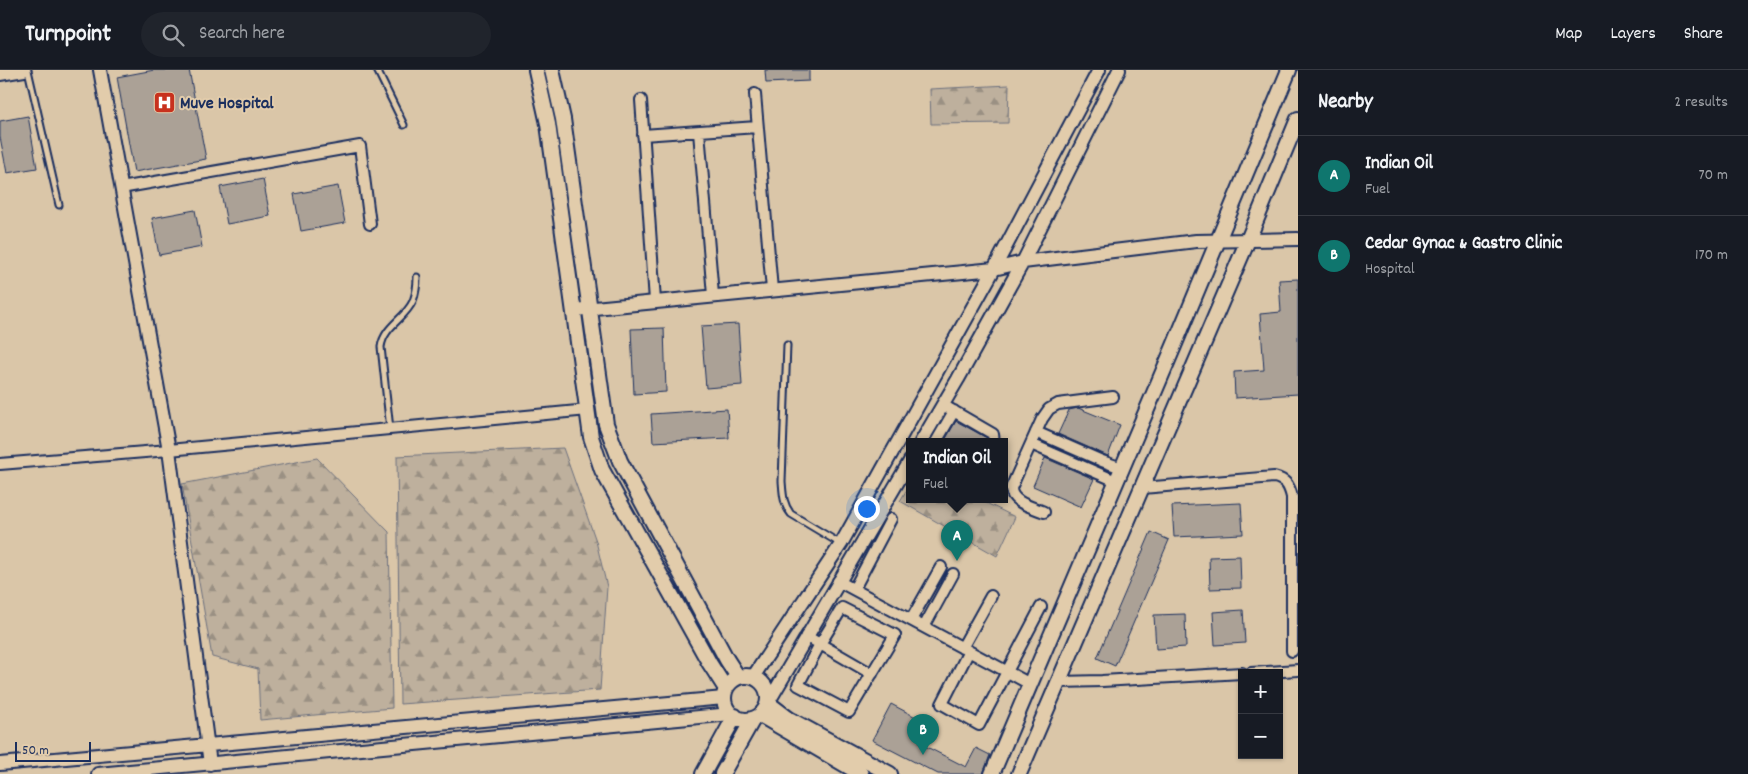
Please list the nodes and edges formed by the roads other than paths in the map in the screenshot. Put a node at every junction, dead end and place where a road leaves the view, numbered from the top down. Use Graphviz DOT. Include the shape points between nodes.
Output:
graph roads {
  1 [pos="26,70"];
  2 [pos="100,70"];
  3 [pos="377,70"];
  4 [pos="536,70"];
  5 [pos="552,70"];
  6 [pos="1100,70"];
  7 [pos="1119,70"];
  8 [pos="1289,70"];
  9 [pos="0,74"];
  10 [pos="755,94"];
  11 [pos="641,100"];
  12 [pos="1298,118"];
  13 [pos="404,125"];
  14 [pos="757,127"];
  15 [pos="699,132"];
  16 [pos="643,135"];
  17 [pos="121,188"];
  18 [pos="59,205"];
  19 [pos="370,224"];
  20 [pos="1298,238"];
  21 [pos="1217,240"];
  22 [pos="1248,240"];
  23 [pos="1023,262"];
  24 [pos="994,269"];
  25 [pos="417,277"];
  26 [pos="772,290"];
  27 [pos="712,295"];
  28 [pos="655,301"];
  29 [pos="591,307"];
  30 [pos="574,310"];
  31 [pos="787,345"];
  32 [pos="1113,396"];
  33 [pos="948,408"];
  34 [pos="588,410"];
  35 [pos="390,429"];
  36 [pos="1036,432"];
  37 [pos="924,438"];
  38 [pos="937,438"];
  39 [pos="994,438"];
  40 [pos="1031,444"];
  41 [pos="168,450"];
  42 [pos="0,464"];
  43 [pos="906,468"];
  44 [pos="1122,468"];
  45 [pos="1116,481"];
  46 [pos="1142,488"];
  47 [pos="1044,512"];
  48 [pos="891,519"];
  49 [pos="842,544"];
  50 [pos="942,567"];
  51 [pos="953,574"];
  52 [pos="838,581"];
  53 [pos="854,590"];
  54 [pos="992,596"];
  55 [pos="1040,607"];
  56 [pos="911,620"];
  57 [pos="924,627"];
  58 [pos="806,636"];
  59 [pos="820,644"];
  60 [pos="966,650"];
  61 [pos="1292,651"];
  62 [pos="1298,670"];
  63 [pos="1283,671"];
  64 [pos="1006,672"];
  65 [pos="1238,673"];
  66 [pos="872,674"];
  67 [pos="738,677"];
  68 [pos="753,677"];
  69 [pos="1058,682"];
  70 [pos="1030,684"];
  71 [pos="725,694"];
  72 [pos="760,712"];
  73 [pos="733,715"];
  74 [pos="206,745"];
  75 [pos="0,764"];
  76 [pos="210,764"];
  77 [pos="98,774"];
  78 [pos="703,774"];
  79 [pos="722,774"];
  80 [pos="861,774"];
  81 [pos="890,774"];
  82 [pos="992,774"];
  83 [pos="1019,774"];
  1 -- 9 [label="street"];
  1 -- 18 [label="lane"];
  2 -- 17 [label="street"];
  3 -- 13 [label="lane"];
  4 -- 30 [label="main road" via="548,124"];
  5 -- 29 [label="main road" via="563,119"];
  6 -- 24 [label="street"];
  7 -- 23 [label="street"];
  8 -- 21 [label="main road"];
  10 -- 14 [label="street"];
  11 -- 16 [label="street"];
  12 -- 22 [label="main road"];
  14 -- 15 [label="street"];
  14 -- 26 [label="street"];
  15 -- 16 [label="street"];
  15 -- 27 [label="street"];
  16 -- 28 [label="street"];
  17 -- 19 [label="street" via="360,146"];
  17 -- 41 [label="street"];
  20 -- 22 [label="street"];
  21 -- 22 [label="street"];
  21 -- 23 [label="street"];
  21 -- 44 [label="main road"];
  22 -- 46 [label="main road"];
  23 -- 24 [label="street"];
  23 -- 33 [label="street"];
  24 -- 26 [label="street"];
  24 -- 49 [label="street"];
  25 -- 35 [label="lane" via="413,302 382,341"];
  26 -- 27 [label="street"];
  27 -- 28 [label="street"];
  28 -- 29 [label="street"];
  29 -- 30 [label="street"];
  29 -- 67 [label="main road" via="606,424 620,462"];
  30 -- 34 [label="main road"];
  31 -- 49 [label="lane" via="783,499 791,514"];
  32 -- 36 [label="street" via="1058,404 1049,409"];
  33 -- 37 [label="street"];
  33 -- 38 [label="street"];
  33 -- 39 [label="street" via="993,434"];
  34 -- 35 [label="street"];
  34 -- 71 [label="main road" via="591,437 602,470"];
  35 -- 41 [label="street"];
  36 -- 40 [label="street"];
  36 -- 44 [label="street"];
  40 -- 45 [label="street"];
  40 -- 47 [label="street" via="1011,494 1014,499"];
  41 -- 42 [label="street"];
  41 -- 74 [label="street"];
  43 -- 52 [label="street"];
  44 -- 45 [label="main road"];
  45 -- 70 [label="main road"];
  46 -- 61 [label="street" via="1274,477 1290,486"];
  46 -- 69 [label="main road"];
  48 -- 53 [label="street"];
  49 -- 68 [label="street"];
  50 -- 56 [label="street"];
  51 -- 57 [label="street"];
  52 -- 53 [label="street"];
  52 -- 58 [label="street"];
  53 -- 56 [label="street"];
  54 -- 60 [label="street"];
  55 -- 64 [label="street"];
  56 -- 57 [label="street"];
  57 -- 60 [label="street"];
  58 -- 59 [label="street"];
  58 -- 72 [label="street"];
  59 -- 66 [label="street"];
  59 -- 66 [label="street" via="842,608 895,635"];
  59 -- 66 [label="street" via="798,685 849,712"];
  60 -- 64 [label="street"];
  60 -- 64 [label="street" via="942,704 979,725"];
  62 -- 63 [label="street"];
  64 -- 70 [label="street"];
  65 -- 69 [label="street"];
  67 -- 68 [label="main road"];
  67 -- 71 [label="main road"];
  68 -- 72 [label="main road" via="760,680 768,694"];
  69 -- 83 [label="main road"];
  70 -- 82 [label="main road"];
  71 -- 73 [label="main road" via="725,704"];
  71 -- 74 [label="street"];
  72 -- 73 [label="main road" via="744,720"];
  72 -- 79 [label="main road"];
  72 -- 80 [label="main road"];
  72 -- 81 [label="main road" via="789,719"];
  73 -- 76 [label="street"];
  73 -- 78 [label="main road"];
  74 -- 75 [label="street"];
  74 -- 76 [label="street"];
  76 -- 77 [label="street"];
}
